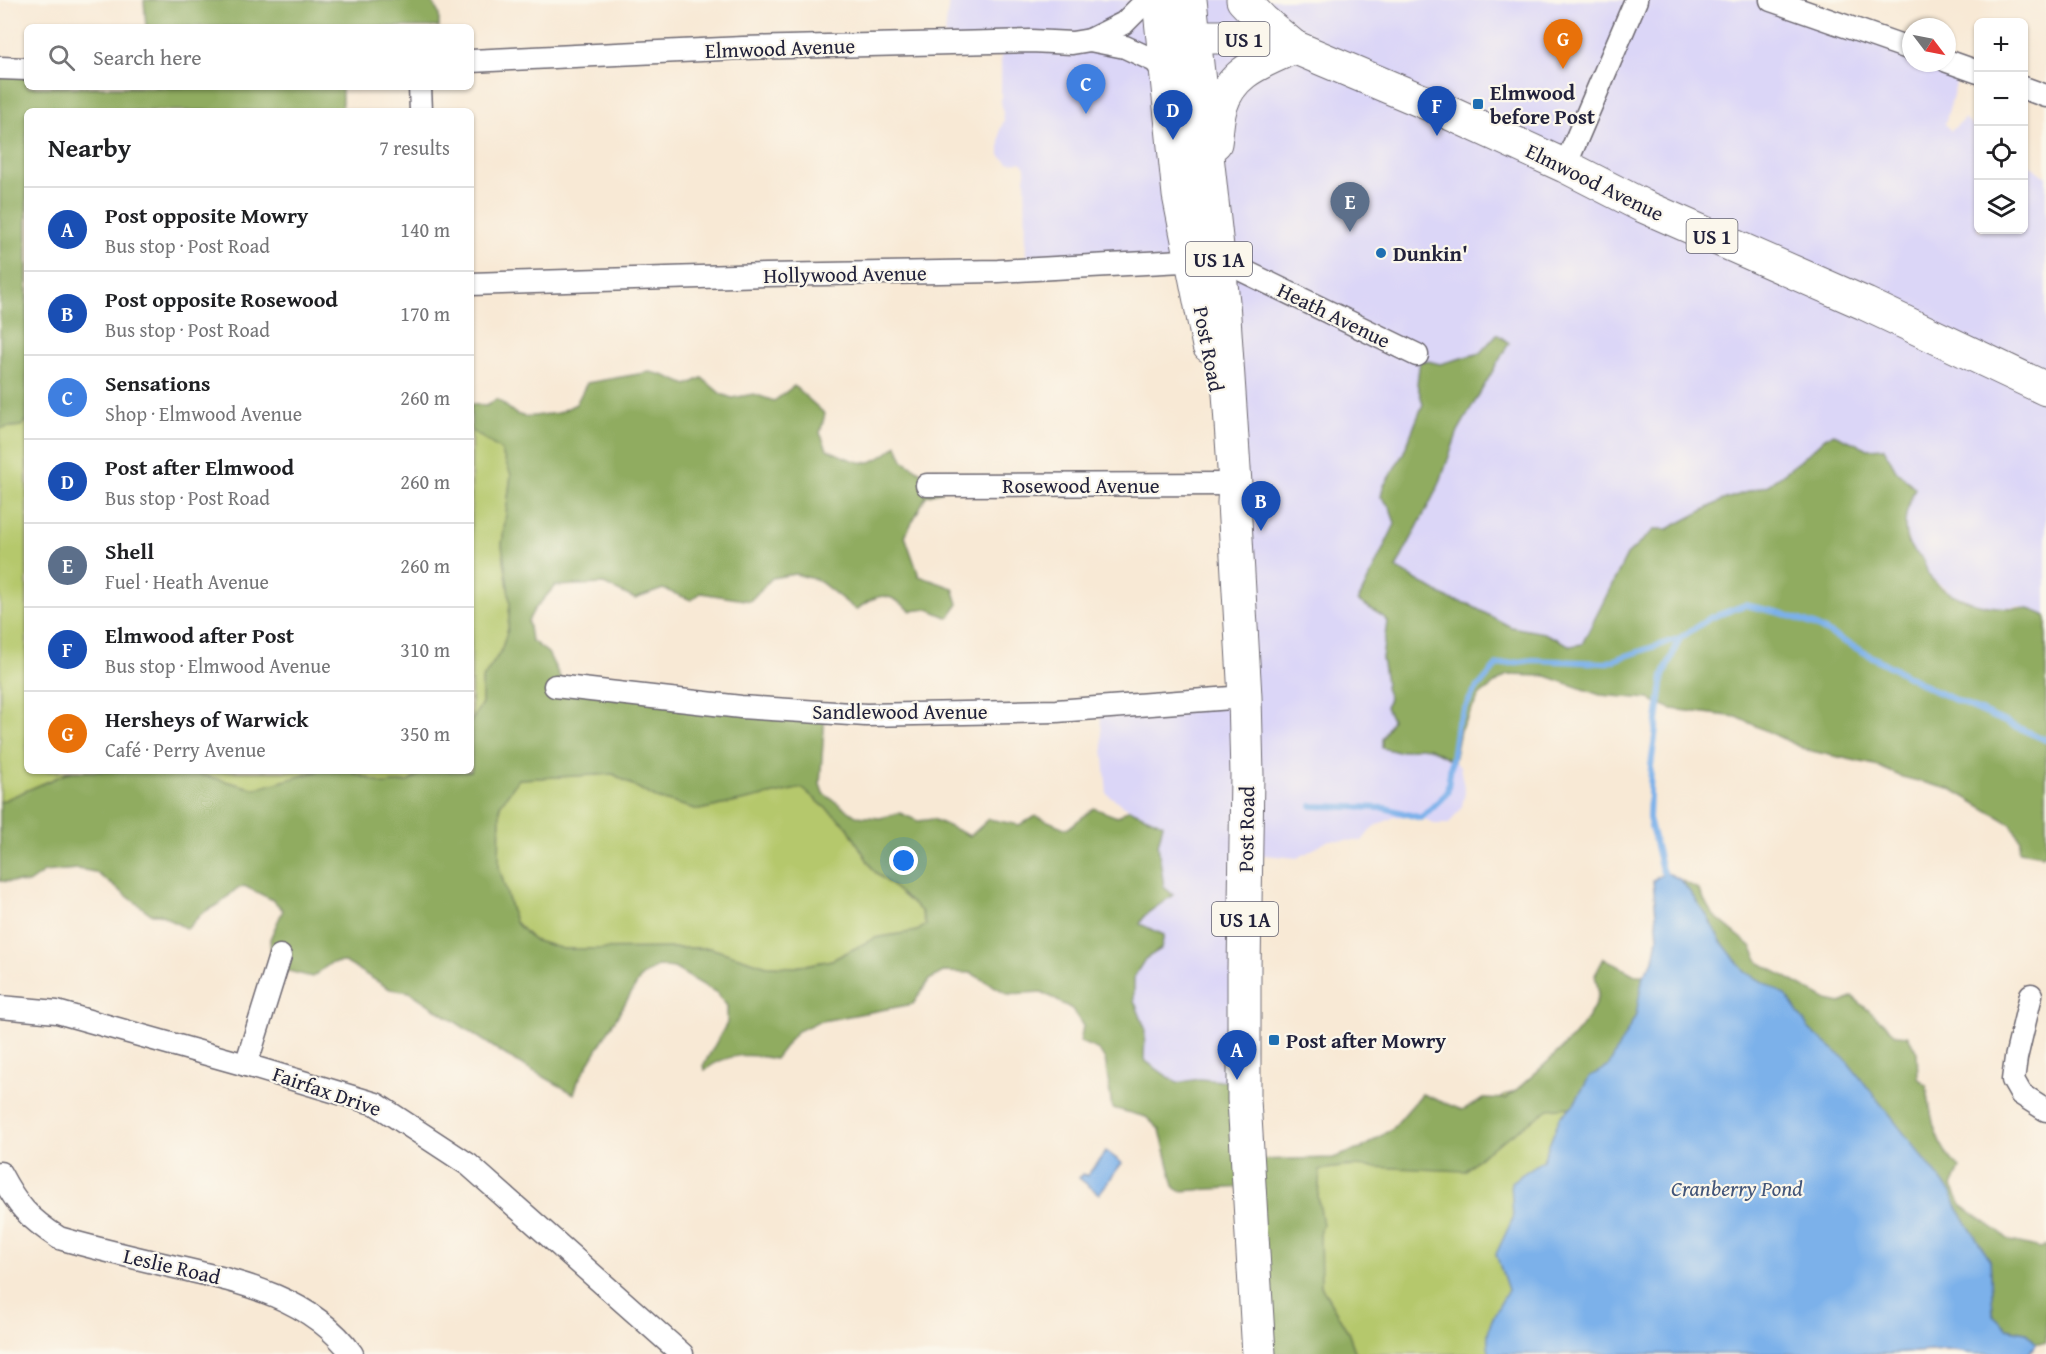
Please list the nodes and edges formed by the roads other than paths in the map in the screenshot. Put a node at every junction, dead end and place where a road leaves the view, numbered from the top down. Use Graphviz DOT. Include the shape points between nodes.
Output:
graph roads {
  1 [pos="1147,0"];
  2 [pos="1160,0"];
  3 [pos="1190,0"];
  4 [pos="1243,0"];
  5 [pos="1636,0"];
  6 [pos="1771,0"];
  7 [pos="1179,36"];
  8 [pos="1090,40"];
  9 [pos="1902,46"];
  10 [pos="1294,47"];
  11 [pos="474,61"];
  12 [pos="1956,64"];
  13 [pos="0,68"];
  14 [pos="24,69"];
  15 [pos="1974,71"];
  16 [pos="1168,76"];
  17 [pos="2028,89"];
  18 [pos="420,90"];
  19 [pos="2046,96"];
  20 [pos="421,108"];
  21 [pos="1565,166"];
  22 [pos="1208,174"];
  23 [pos="1206,260"];
  24 [pos="474,284"];
  25 [pos="1417,355"];
  26 [pos="2046,389"];
  27 [pos="1235,484"];
  28 [pos="927,485"];
  29 [pos="555,686"];
  30 [pos="1245,697"];
  31 [pos="280,956"];
  32 [pos="2031,995"];
  33 [pos="0,1007"];
  34 [pos="246,1065"];
  35 [pos="2046,1110"];
  36 [pos="0,1173"];
  37 [pos="352,1354"];
  38 [pos="682,1354"];
  39 [pos="1259,1354"];
  1 -- 8 [label="street, Elmwood Avenue" via="1124,23"];
  2 -- 7 [label="main road, Post Road"];
  3 -- 7 [label="main road, Post Road / US 1A"];
  4 -- 10 [label="main road"];
  5 -- 21 [label="street"];
  6 -- 9 [label="street"];
  7 -- 10 [label="main road, Elmwood Avenue / US 1" via="1228,37"];
  7 -- 16 [label="main road, Post Road / US 1A"];
  7 -- 22 [label="main road, Post Road / US 1A"];
  8 -- 11 [label="street, Elmwood Avenue" via="743,48"];
  8 -- 16 [label="street, Elmwood Avenue" via="1125,47 1155,61"];
  10 -- 21 [label="main road, Elmwood Avenue / US 1"];
  10 -- 22 [label="main road" via="1242,72 1229,86 1220,107"];
  12 -- 15 [label="street"];
  13 -- 14 [label="street"];
  16 -- 23 [label="main road, Post Road / US 1A" via="1179,195"];
  17 -- 19 [label="street"];
  18 -- 20 [label="street"];
  21 -- 26 [label="main road, Elmwood Avenue / US 1" via="1643,206"];
  22 -- 23 [label="main road, Post Road / US 1A"];
  23 -- 24 [label="street, Hollywood Avenue" via="998,271"];
  23 -- 25 [label="street, Heath Avenue"];
  23 -- 27 [label="main road, Post Road / US 1A"];
  27 -- 28 [label="street, Rosewood Avenue"];
  27 -- 30 [label="main road, Post Road / US 1A"];
  29 -- 30 [label="street, Sandlewood Avenue" via="741,707 866,715 1056,711"];
  30 -- 39 [label="main road, Post Road / US 1A" via="1244,1100"];
  31 -- 34 [label="street"];
  32 -- 35 [label="street" via="2013,1080 2022,1094"];
  33 -- 34 [label="street, Fairfax Drive" via="57,1012"];
  34 -- 38 [label="street, Fairfax Drive" via="376,1104 469,1164"];
  36 -- 37 [label="street, Leslie Road" via="22,1210 59,1238 273,1294 318,1320"];
}
